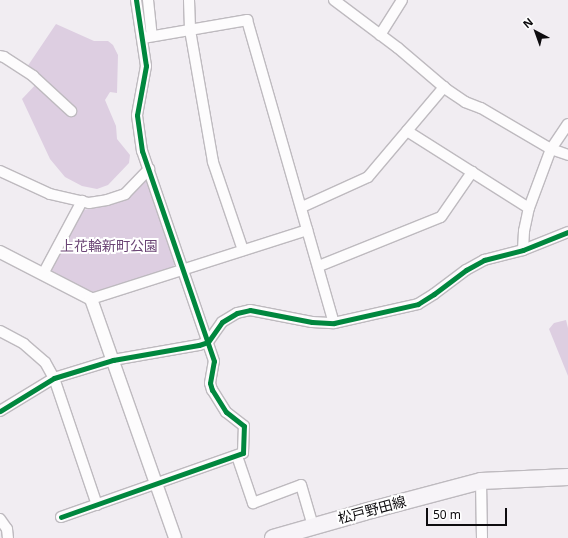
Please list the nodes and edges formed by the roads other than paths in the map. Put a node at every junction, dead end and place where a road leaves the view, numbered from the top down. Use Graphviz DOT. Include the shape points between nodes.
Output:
graph roads {
  1 [pos="136,0"];
  2 [pos="148,0"];
  3 [pos="189,0"];
  4 [pos="334,0"];
  5 [pos="402,0"];
  6 [pos="190,30"];
  7 [pos="380,35"];
  8 [pos="147,37"];
  9 [pos="0,56"];
  10 [pos="444,87"];
  11 [pos="71,111"];
  12 [pos="568,124"];
  13 [pos="407,131"];
  14 [pos="551,149"];
  15 [pos="568,155"];
  16 [pos="149,169"];
  17 [pos="0,171"];
  18 [pos="472,172"];
  19 [pos="82,202"];
  20 [pos="302,207"];
  21 [pos="529,208"];
  22 [pos="307,230"];
  23 [pos="568,232"];
  24 [pos="242,250"];
  25 [pos="523,250"];
  26 [pos="0,252"];
  27 [pos="318,266"];
  28 [pos="183,269"];
  29 [pos="43,274"];
  30 [pos="91,299"];
  31 [pos="334,323"];
  32 [pos="0,331"];
  33 [pos="208,342"];
  34 [pos="113,360"];
  35 [pos="54,378"];
  36 [pos="0,411"];
  37 [pos="237,456"];
  38 [pos="568,477"];
  39 [pos="482,481"];
  40 [pos="157,484"];
  41 [pos="97,505"];
  42 [pos="61,517"];
  43 [pos="0,519"];
  44 [pos="314,526"];
  45 [pos="8,538"];
  46 [pos="175,538"];
  47 [pos="273,538"];
  48 [pos="482,538"];
  1 -- 8 [label="street"];
  2 -- 8 [label="street"];
  3 -- 6 [label="street"];
  4 -- 7 [label="street"];
  5 -- 7 [label="street"];
  6 -- 8 [label="street"];
  6 -- 20 [label="street" via="247,20"];
  6 -- 24 [label="street" via="213,162"];
  7 -- 10 [label="street"];
  8 -- 16 [label="street" via="146,66 137,114 142,151"];
  9 -- 11 [label="street" via="33,76"];
  10 -- 13 [label="street"];
  10 -- 14 [label="street" via="465,102 481,108"];
  12 -- 14 [label="street"];
  13 -- 18 [label="street"];
  13 -- 20 [label="street" via="368,177"];
  14 -- 15 [label="street"];
  14 -- 21 [label="street"];
  16 -- 19 [label="street" via="125,194 108,200"];
  16 -- 28 [label="street"];
  17 -- 19 [label="street" via="50,194"];
  18 -- 21 [label="street"];
  18 -- 27 [label="street" via="441,217"];
  19 -- 29 [label="street"];
  20 -- 22 [label="street"];
  21 -- 25 [label="street"];
  22 -- 24 [label="street"];
  22 -- 27 [label="street"];
  23 -- 25 [label="street"];
  24 -- 28 [label="street"];
  25 -- 31 [label="street" via="484,260 418,304"];
  26 -- 29 [label="street"];
  27 -- 31 [label="street"];
  28 -- 30 [label="street"];
  28 -- 33 [label="street"];
  29 -- 30 [label="street"];
  30 -- 34 [label="street"];
  31 -- 33 [label="street" via="312,322 250,310 228,317"];
  32 -- 35 [label="street" via="24,344 45,362"];
  33 -- 34 [label="street"];
  33 -- 37 [label="street" via="214,361 210,383 212,390 226,412 244,426 243,453"];
  34 -- 35 [label="street"];
  34 -- 40 [label="street"];
  35 -- 36 [label="street"];
  35 -- 41 [label="street"];
  37 -- 40 [label="street"];
  37 -- 44 [label="street" via="253,502 301,485"];
  38 -- 39 [label="main road, 松戸野田線"];
  39 -- 44 [label="main road, 松戸野田線"];
  39 -- 48 [label="street"];
  40 -- 41 [label="street"];
  40 -- 46 [label="street"];
  41 -- 42 [label="street"];
  43 -- 45 [label="street" via="7,529"];
  44 -- 47 [label="main road, 松戸野田線"];
}
